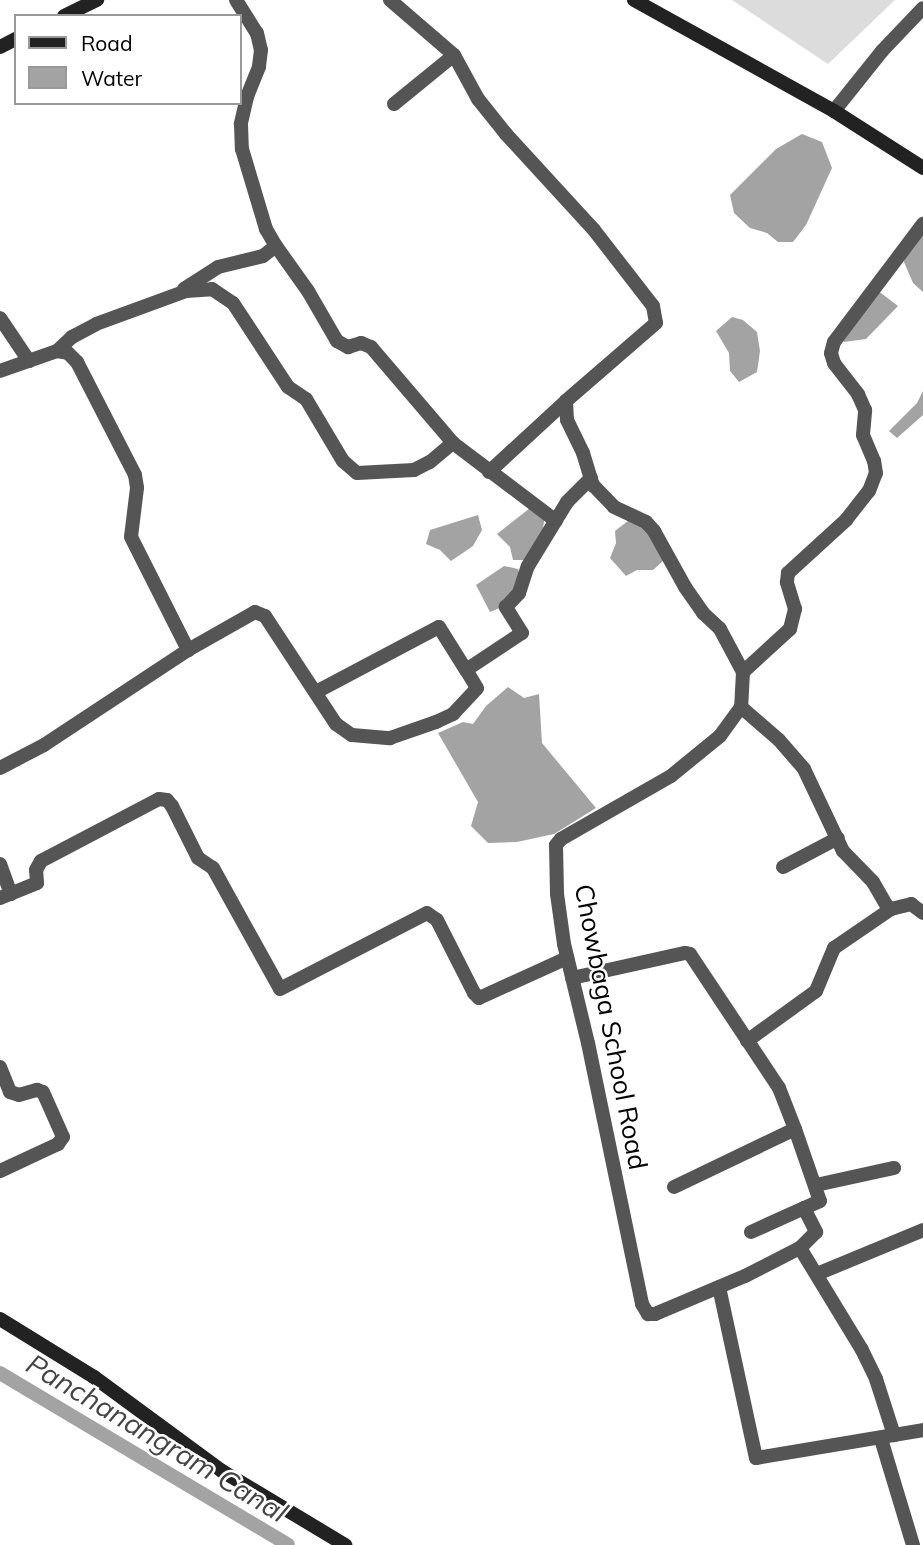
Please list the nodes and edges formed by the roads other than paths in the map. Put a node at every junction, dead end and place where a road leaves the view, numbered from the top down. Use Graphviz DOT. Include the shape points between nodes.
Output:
graph roads {
  1 [pos="97,0"];
  2 [pos="236,0"];
  3 [pos="390,0"];
  4 [pos="634,0"];
  5 [pos="923,8"];
  6 [pos="68,14"];
  7 [pos="454,55"];
  8 [pos="394,104"];
  9 [pos="834,111"];
  10 [pos="923,167"];
  11 [pos="923,224"];
  12 [pos="276,246"];
  13 [pos="178,294"];
  14 [pos="0,318"];
  15 [pos="57,351"];
  16 [pos="29,361"];
  17 [pos="0,371"];
  18 [pos="566,401"];
  19 [pos="453,443"];
  20 [pos="489,472"];
  21 [pos="591,478"];
  22 [pos="556,521"];
  23 [pos="188,650"];
  24 [pos="466,670"];
  25 [pos="743,672"];
  26 [pos="316,692"];
  27 [pos="741,707"];
  28 [pos="0,768"];
  29 [pos="838,838"];
  30 [pos="0,864"];
  31 [pos="783,867"];
  32 [pos="5,896"];
  33 [pos="891,909"];
  34 [pos="923,913"];
  35 [pos="567,958"];
  36 [pos="572,978"];
  37 [pos="747,1041"];
  38 [pos="0,1068"];
  39 [pos="795,1129"];
  40 [pos="894,1168"];
  41 [pos="0,1171"];
  42 [pos="816,1185"];
  43 [pos="674,1187"];
  44 [pos="804,1208"];
  45 [pos="923,1230"];
  46 [pos="751,1232"];
  47 [pos="800,1248"];
  48 [pos="817,1273"];
  49 [pos="719,1287"];
  50 [pos="0,1319"];
  51 [pos="923,1430"];
  52 [pos="887,1437"];
  53 [pos="345,1545"];
  54 [pos="913,1545"];
  1 -- 6 [label="street"];
  2 -- 12 [label="street" via="257,33 261,50 244,110 242,149 265,229"];
  3 -- 7 [label="street"];
  4 -- 9 [label="street"];
  5 -- 9 [label="street"];
  7 -- 8 [label="street"];
  7 -- 18 [label="street" via="485,108 594,230 656,314 656,323"];
  9 -- 10 [label="street"];
  11 -- 25 [label="street" via="834,342 831,353 862,401 863,435 876,473 869,491 846,520 788,573 795,609 790,629"];
  12 -- 13 [label="street" via="263,256 218,267"];
  12 -- 19 [label="street" via="308,290 332,336 342,346 371,346"];
  13 -- 15 [label="street" via="96,324"];
  13 -- 19 [label="street" via="200,288 226,295 288,387 306,399 343,461 357,473 414,470"];
  14 -- 16 [label="street"];
  15 -- 16 [label="street"];
  15 -- 23 [label="street" via="68,353 77,362 135,475 131,537"];
  16 -- 17 [label="street"];
  18 -- 20 [label="street"];
  18 -- 21 [label="street" via="567,420"];
  19 -- 20 [label="street"];
  20 -- 22 [label="street"];
  21 -- 22 [label="street"];
  21 -- 25 [label="street" via="614,507 646,522 702,613 720,629"];
  22 -- 24 [label="street" via="527,566 519,593 506,607 522,633"];
  23 -- 26 [label="street" via="261,612"];
  23 -- 28 [label="street" via="44,745"];
  24 -- 26 [label="street" via="439,627"];
  24 -- 26 [label="street" via="477,688 453,713 390,738 352,735 336,724"];
  25 -- 27 [label="street"];
  27 -- 29 [label="street" via="804,769"];
  27 -- 35 [label="street, Chowbaga School Road" via="720,736 688,765 558,841 557,894"];
  29 -- 31 [label="street"];
  29 -- 33 [label="street" via="849,860 865,873"];
  30 -- 32 [label="street"];
  32 -- 35 [label="street" via="37,883 41,861 159,799 172,806 198,858 213,868 280,989 427,913 437,920 479,998"];
  33 -- 34 [label="street" via="911,905"];
  33 -- 37 [label="street" via="834,948 816,990"];
  35 -- 36 [label="street, Chowbaga School Road"];
  36 -- 37 [label="street" via="690,954"];
  36 -- 49 [label="street, Chowbaga School Road" via="644,1311 655,1314"];
  37 -- 39 [label="street" via="779,1088"];
  38 -- 41 [label="street" via="10,1092 19,1095 37,1090 47,1097 63,1137 58,1144"];
  39 -- 42 [label="street"];
  39 -- 43 [label="street"];
  40 -- 42 [label="street"];
  42 -- 44 [label="street" via="820,1201"];
  44 -- 46 [label="street"];
  44 -- 47 [label="street" via="816,1232"];
  45 -- 48 [label="street"];
  47 -- 48 [label="street"];
  47 -- 49 [label="street, Chowbaga School Road"];
  48 -- 52 [label="street" via="876,1378"];
  49 -- 52 [label="street" via="756,1458"];
  50 -- 53 [label="street" via="94,1377 222,1471"];
  51 -- 52 [label="street"];
  52 -- 54 [label="street"];
}
